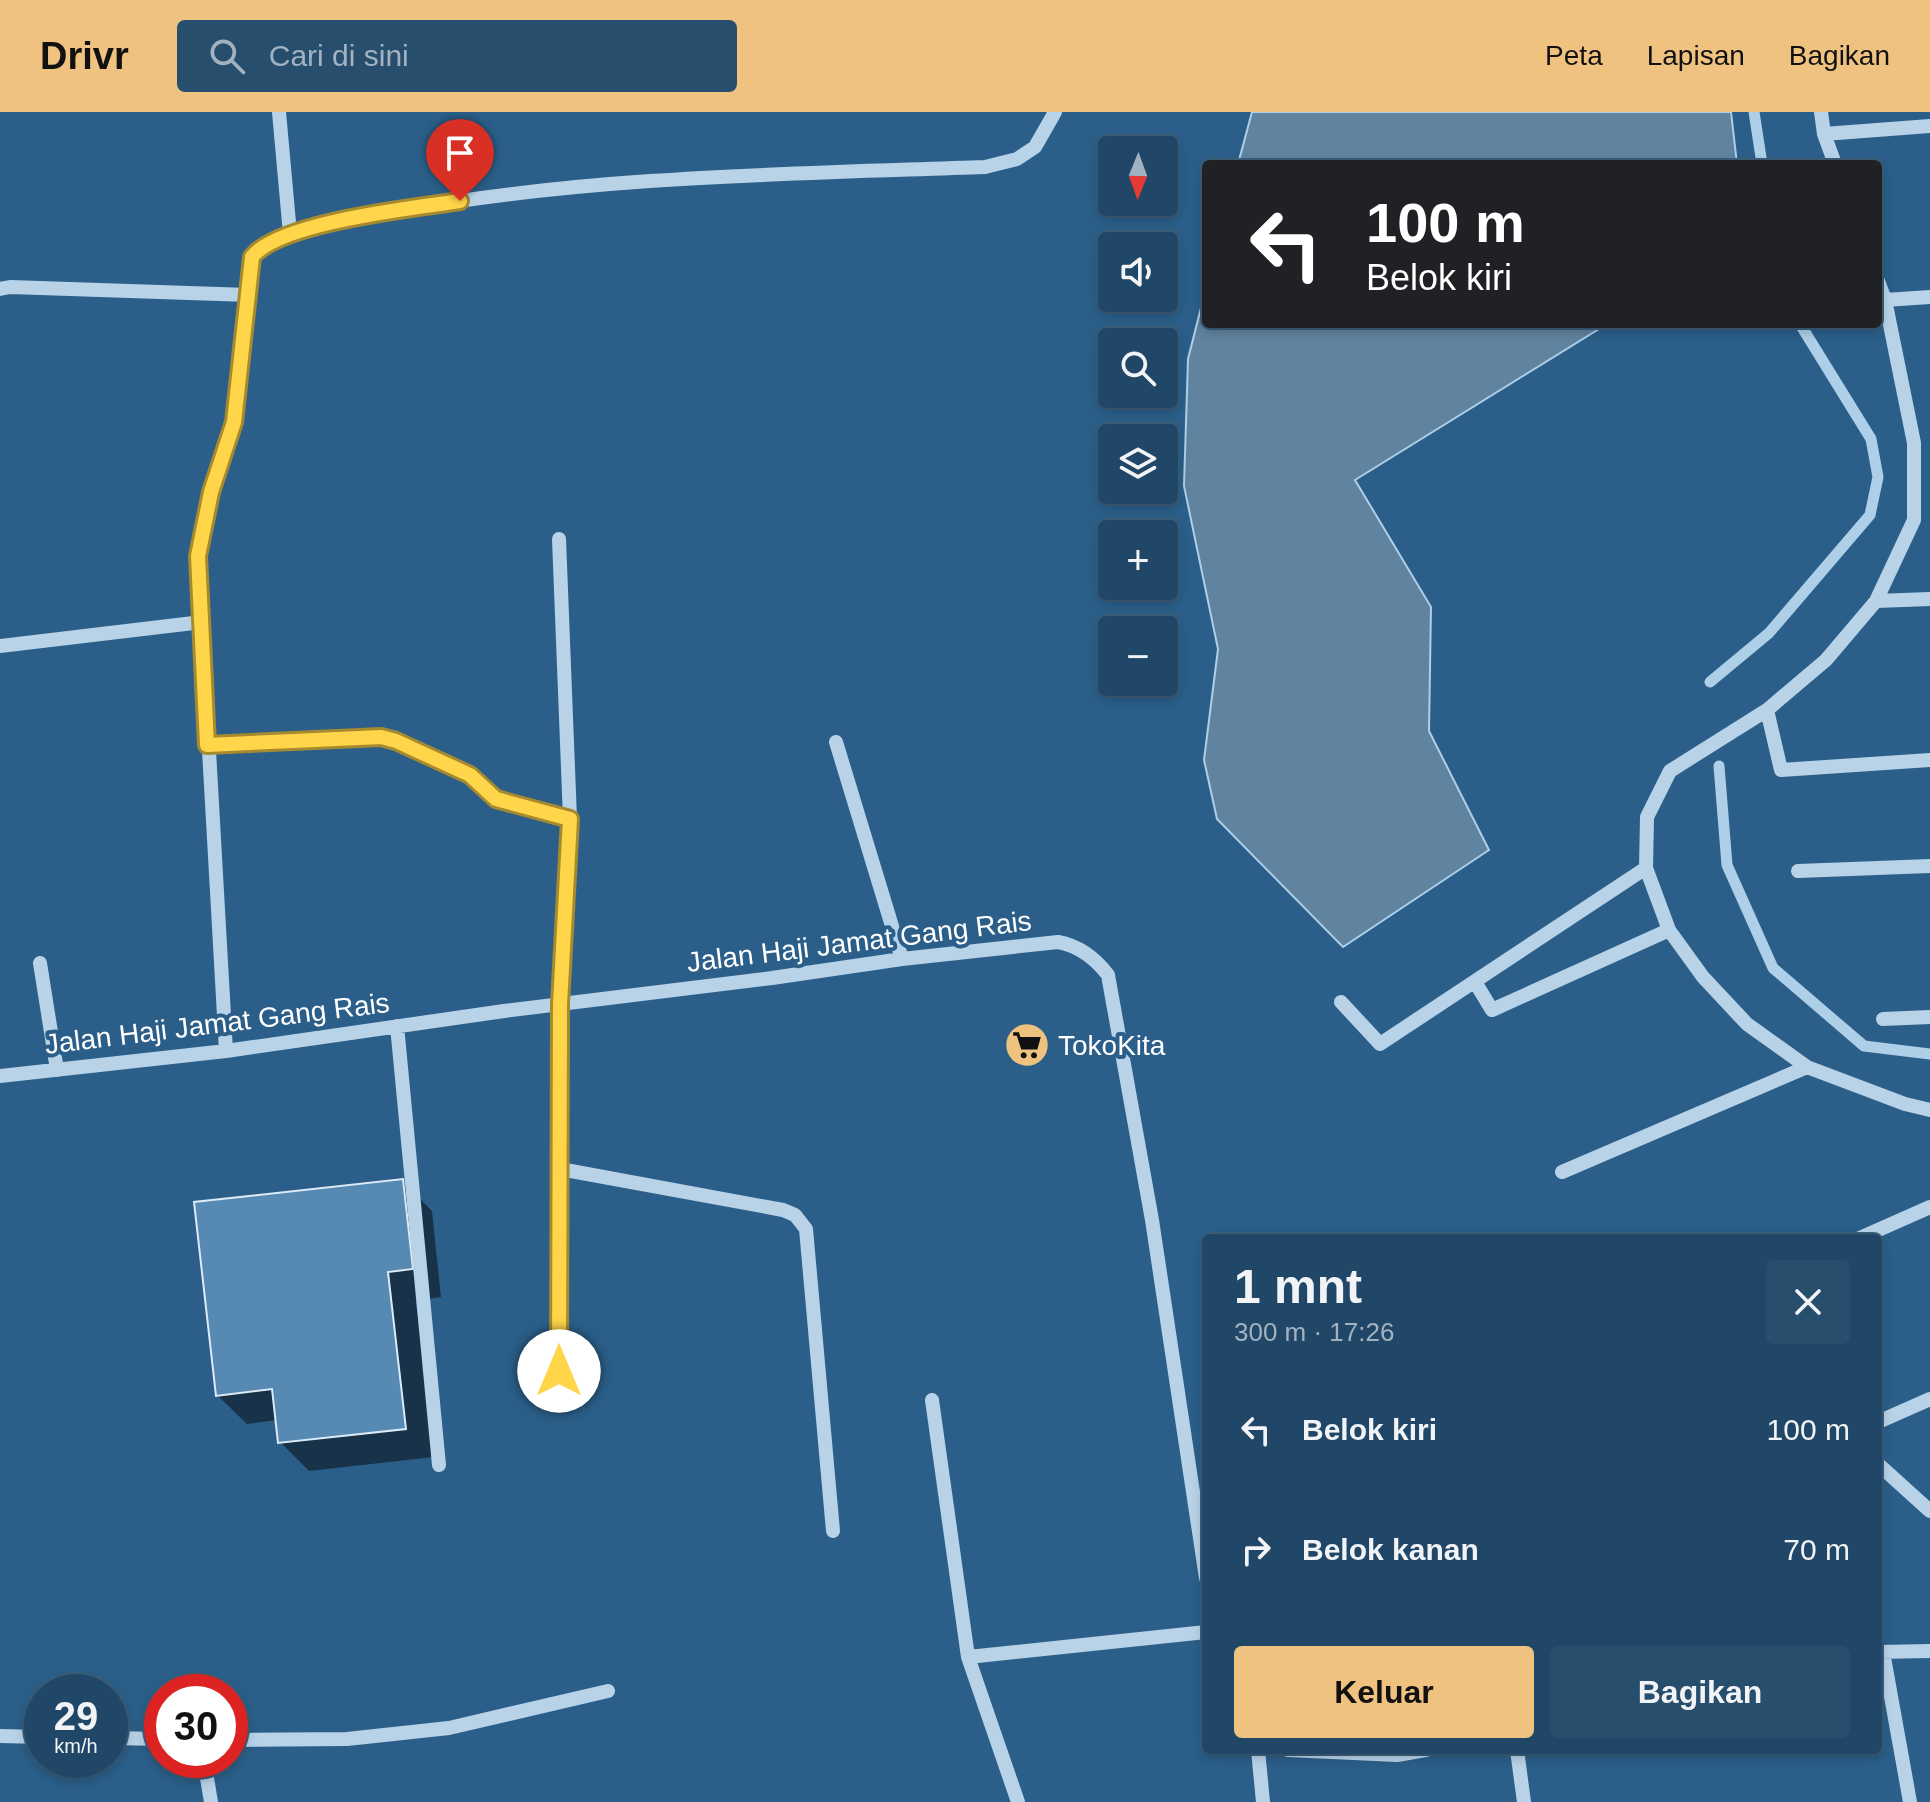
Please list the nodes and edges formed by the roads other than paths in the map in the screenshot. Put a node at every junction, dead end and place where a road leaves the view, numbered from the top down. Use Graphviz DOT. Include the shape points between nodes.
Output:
graph roads {
  1 [pos="279,112"];
  2 [pos="1055,112"];
  3 [pos="1821,112"];
  4 [pos="1930,126"];
  5 [pos="1824,134"];
  6 [pos="1834,160"];
  7 [pos="290,234"];
  8 [pos="0,289"];
  9 [pos="1882,292"];
  10 [pos="249,295"];
  11 [pos="1930,297"];
  12 [pos="1885,300"];
  13 [pos="1930,442"];
  14 [pos="1914,443"];
  15 [pos="559,539"];
  16 [pos="1930,599"];
  17 [pos="1876,601"];
  18 [pos="202,622"];
  19 [pos="0,646"];
  20 [pos="1767,710"];
  21 [pos="836,742"];
  22 [pos="207,745"];
  23 [pos="1930,760"];
  24 [pos="570,819"];
  25 [pos="1930,866"];
  26 [pos="1646,868"];
  27 [pos="1798,871"];
  28 [pos="1669,930"];
  29 [pos="902,959"];
  30 [pos="40,963"];
  31 [pos="1475,982"];
  32 [pos="1341,1002"];
  33 [pos="560,1004"];
  34 [pos="1930,1017"];
  35 [pos="1883,1019"];
  36 [pos="397,1026"];
  37 [pos="226,1051"];
  38 [pos="1807,1067"];
  39 [pos="57,1070"];
  40 [pos="0,1076"];
  41 [pos="1930,1110"];
  42 [pos="560,1169"];
  43 [pos="1562,1172"];
  44 [pos="1930,1207"];
  45 [pos="1869,1234"];
  46 [pos="559,1371"];
  47 [pos="1930,1399"];
  48 [pos="932,1400"];
  49 [pos="1882,1420"];
  50 [pos="439,1465"];
  51 [pos="1882,1468"];
  52 [pos="1930,1511"];
  53 [pos="833,1531"];
  54 [pos="1202,1551"];
  55 [pos="1202,1632"];
  56 [pos="1930,1651"];
  57 [pos="1882,1652"];
  58 [pos="968,1657"];
  59 [pos="1882,1662"];
  60 [pos="608,1691"];
  61 [pos="0,1736"];
  62 [pos="24,1737"];
  63 [pos="248,1740"];
  64 [pos="1258,1754"];
  65 [pos="1375,1754"];
  66 [pos="1403,1754"];
  67 [pos="1518,1754"];
  68 [pos="207,1778"];
  69 [pos="211,1802"];
  70 [pos="1018,1802"];
  71 [pos="1263,1802"];
  72 [pos="1524,1802"];
  73 [pos="1910,1802"];
  1 -- 7 [label="street"];
  2 -- 7 [label="street" via="1035,147 1017,159 985,167 638,180 414,208"];
  3 -- 5 [label="street"];
  4 -- 5 [label="street"];
  5 -- 6 [label="street"];
  7 -- 10 [label="street" via="252,257"];
  8 -- 10 [label="street"];
  9 -- 12 [label="street"];
  10 -- 18 [label="street" via="234,422 211,492 198,556"];
  11 -- 12 [label="street"];
  12 -- 14 [label="street"];
  13 -- 14 [label="street"];
  14 -- 17 [label="street" via="1914,520"];
  15 -- 24 [label="street"];
  16 -- 17 [label="street"];
  17 -- 20 [label="street" via="1826,660"];
  18 -- 19 [label="street"];
  18 -- 22 [label="street"];
  20 -- 23 [label="street" via="1781,770"];
  20 -- 26 [label="street" via="1670,771 1647,817"];
  21 -- 29 [label="street"];
  22 -- 24 [label="street" via="381,737 470,775 496,799"];
  22 -- 37 [label="street"];
  24 -- 33 [label="street"];
  25 -- 27 [label="street"];
  26 -- 28 [label="street"];
  26 -- 31 [label="street"];
  28 -- 31 [label="street" via="1492,1010"];
  28 -- 38 [label="street" via="1747,1024"];
  29 -- 33 [label="street, Jalan Haji Jamat Gang Rais"];
  29 -- 54 [label="street, Jalan Haji Jamat Gang Rais" via="1058,942 1088,954 1108,975"];
  30 -- 39 [label="street"];
  31 -- 32 [label="street" via="1380,1044"];
  33 -- 36 [label="street, Jalan Haji Jamat Gang Rais"];
  33 -- 42 [label="street"];
  34 -- 35 [label="street"];
  36 -- 37 [label="street, Jalan Haji Jamat Gang Rais"];
  36 -- 50 [label="street"];
  37 -- 39 [label="street, Jalan Haji Jamat Gang Rais"];
  38 -- 41 [label="street"];
  38 -- 43 [label="street"];
  39 -- 40 [label="street, Jalan Haji Jamat Gang Rais"];
  42 -- 46 [label="street"];
  42 -- 53 [label="street" via="783,1210 802,1221"];
  44 -- 45 [label="street"];
  47 -- 49 [label="street"];
  48 -- 58 [label="street"];
  51 -- 52 [label="street"];
  55 -- 58 [label="street"];
  56 -- 57 [label="street"];
  58 -- 70 [label="street"];
  59 -- 73 [label="street"];
  60 -- 63 [label="street" via="449,1728 347,1739"];
  61 -- 62 [label="street"];
  64 -- 71 [label="street"];
  65 -- 66 [label="street"];
  67 -- 72 [label="street"];
  68 -- 69 [label="street"];
}
